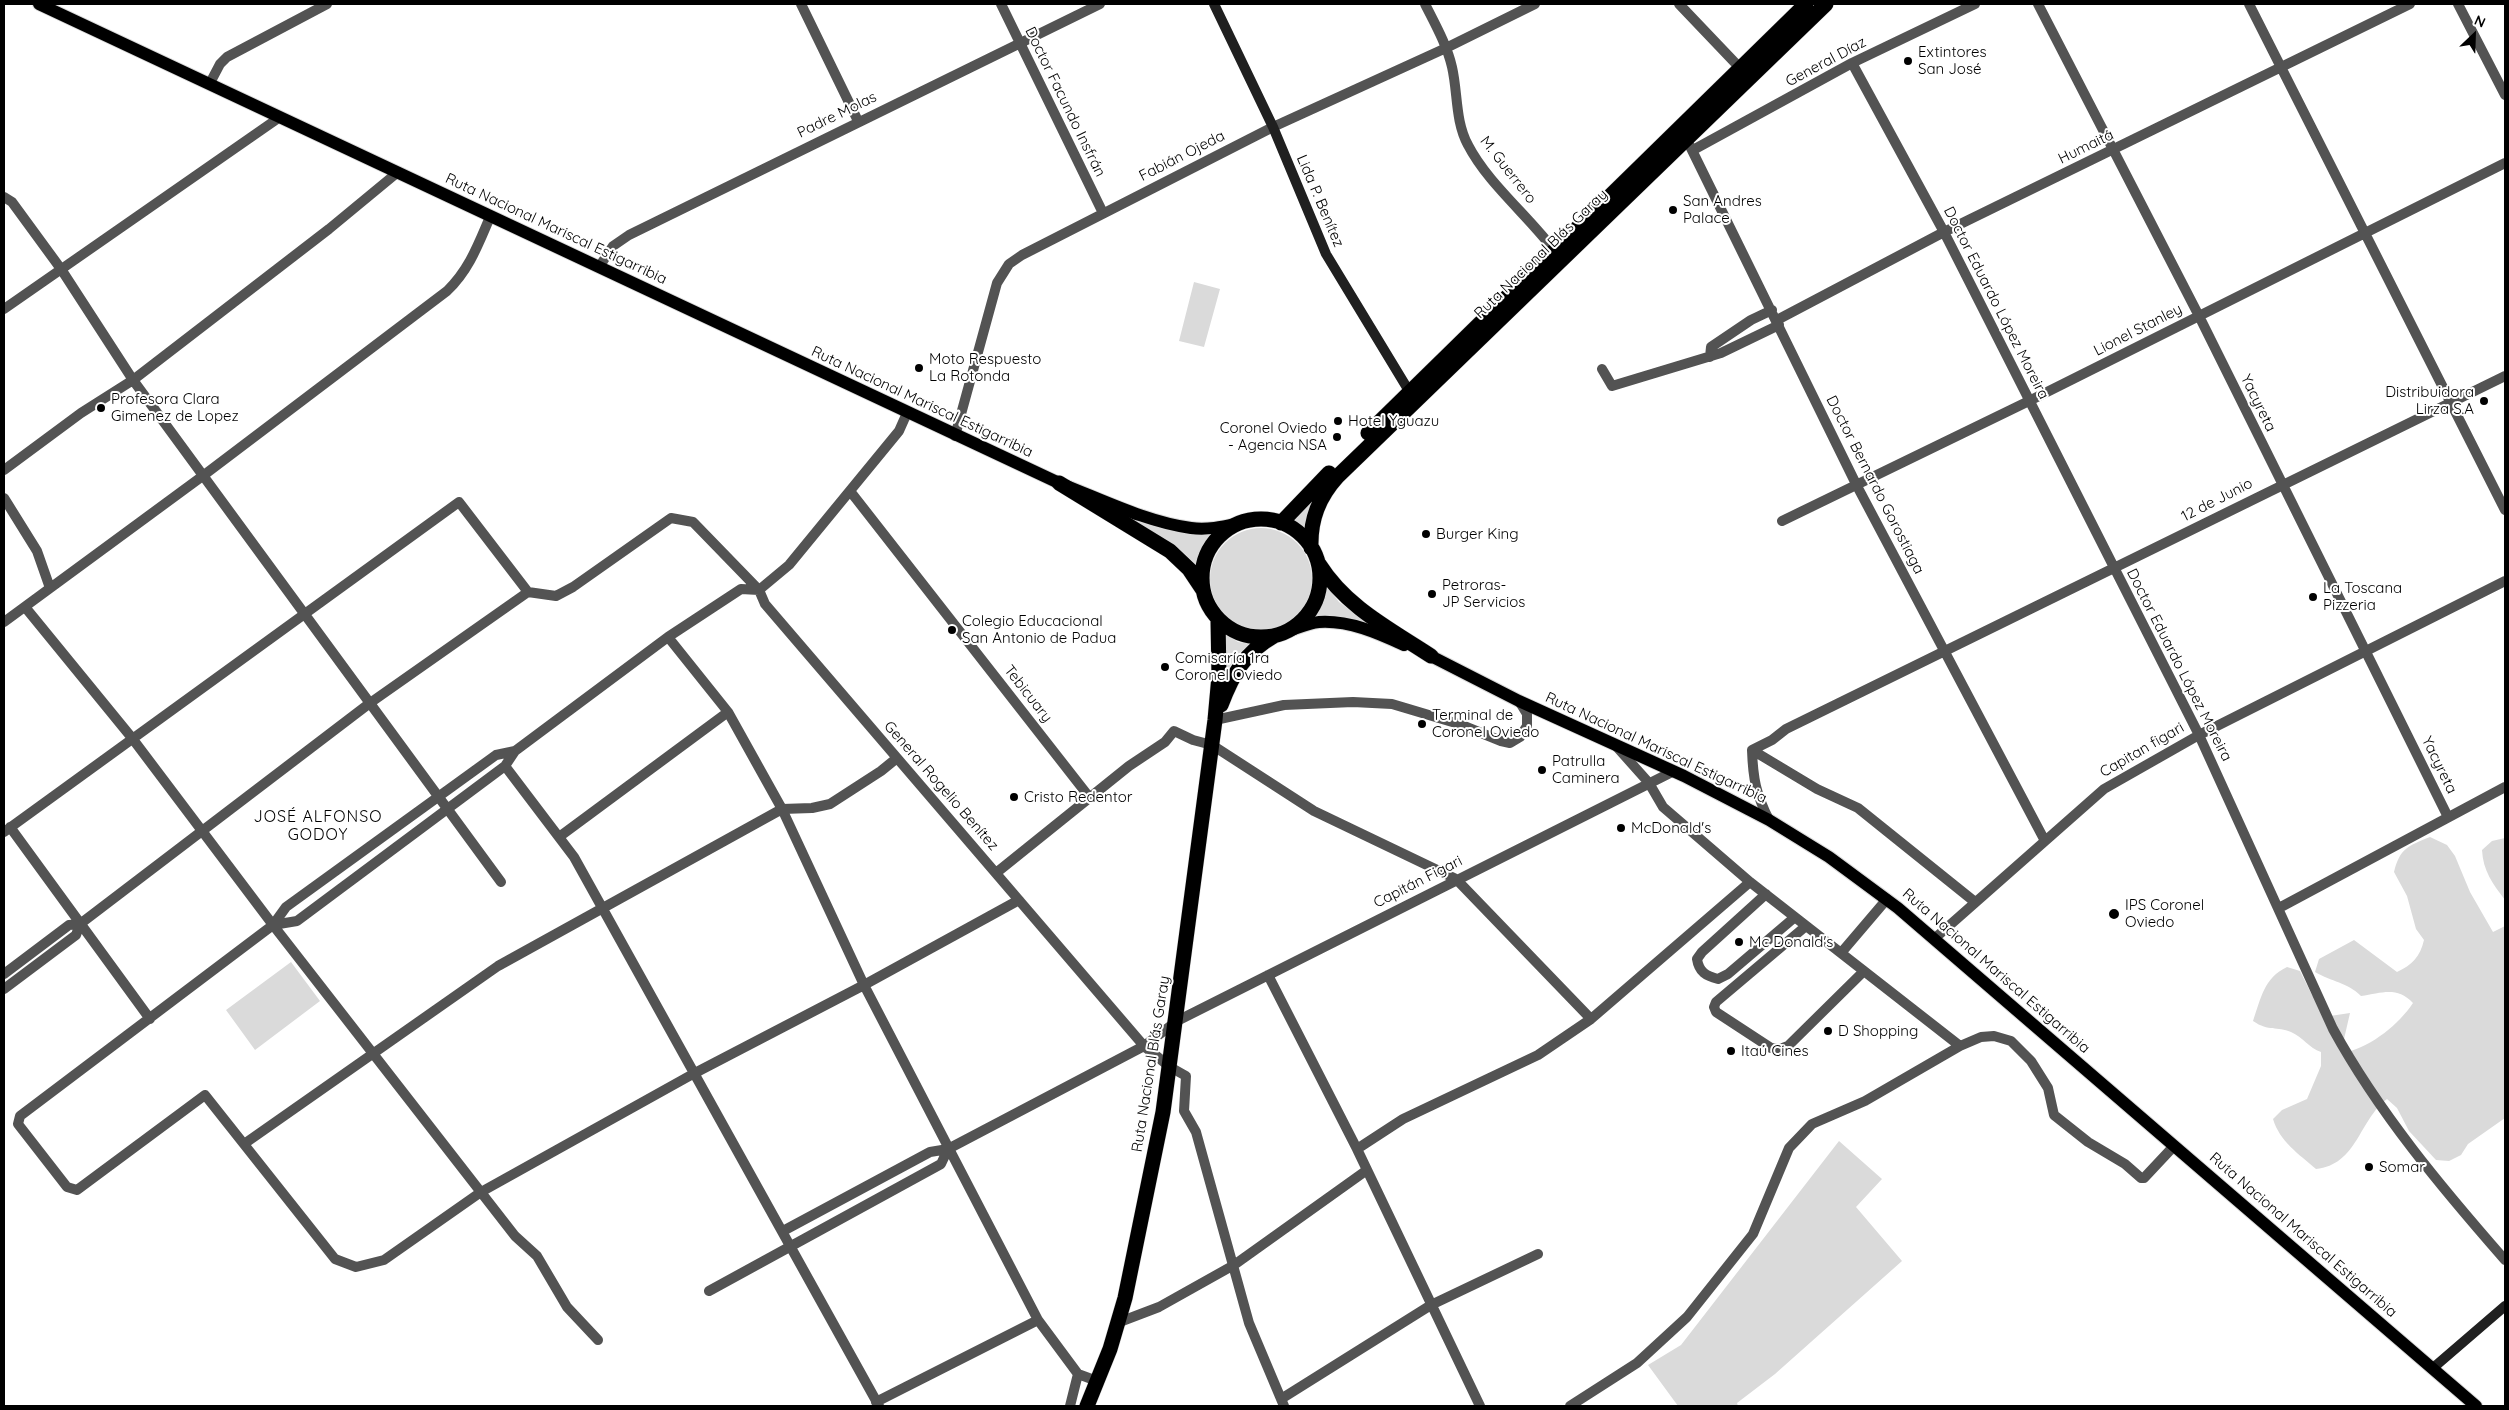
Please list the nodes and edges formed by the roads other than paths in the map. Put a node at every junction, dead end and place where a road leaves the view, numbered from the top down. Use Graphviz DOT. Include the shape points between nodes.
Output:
graph roads {
  1 [pos="39,4"];
  2 [pos="327,4"];
  3 [pos="801,4"];
  4 [pos="1001,4"];
  5 [pos="1100,4"];
  6 [pos="1214,4"];
  7 [pos="1425,4"];
  8 [pos="1535,4"];
  9 [pos="1679,4"];
  10 [pos="1806,4"];
  11 [pos="1826,4"];
  12 [pos="1975,4"];
  13 [pos="2038,4"];
  14 [pos="2249,4"];
  15 [pos="2410,4"];
  16 [pos="2458,4"];
  17 [pos="1020,43"];
  18 [pos="1446,48"];
  19 [pos="1852,64"];
  20 [pos="2282,67"];
  21 [pos="1740,68"];
  22 [pos="210,83"];
  23 [pos="2505,96"];
  24 [pos="280,117"];
  25 [pos="858,121"];
  26 [pos="1273,127"];
  27 [pos="1685,140"];
  28 [pos="2112,151"];
  29 [pos="2505,163"];
  30 [pos="398,172"];
  31 [pos="4,197"];
  32 [pos="1103,213"];
  33 [pos="490,217"];
  34 [pos="1944,232"];
  35 [pos="2366,233"];
  36 [pos="1557,254"];
  37 [pos="599,267"];
  38 [pos="61,269"];
  39 [pos="4,309"];
  40 [pos="1772,310"];
  41 [pos="2199,316"];
  42 [pos="1778,322"];
  43 [pos="1710,357"];
  44 [pos="1602,369"];
  45 [pos="2505,376"];
  46 [pos="133,380"];
  47 [pos="1413,395"];
  48 [pos="2029,401"];
  49 [pos="2452,402"];
  50 [pos="907,413"];
  51 [pos="955,436"];
  52 [pos="4,470"];
  53 [pos="204,475"];
  54 [pos="1059,484"];
  55 [pos="2281,484"];
  56 [pos="1857,486"];
  57 [pos="850,491"];
  58 [pos="4,498"];
  59 [pos="2505,510"];
  60 [pos="1782,521"];
  61 [pos="1281,523"];
  62 [pos="1237,524"];
  63 [pos="1314,554"];
  64 [pos="2114,569"];
  65 [pos="2505,581"];
  66 [pos="50,588"];
  67 [pos="759,590"];
  68 [pos="1203,590"];
  69 [pos="528,592"];
  70 [pos="25,607"];
  71 [pos="306,613"];
  72 [pos="1218,618"];
  73 [pos="4,622"];
  74 [pos="1278,634"];
  75 [pos="668,637"];
  76 [pos="1943,651"];
  77 [pos="2366,652"];
  78 [pos="1431,656"];
  79 [pos="1519,701"];
  80 [pos="370,703"];
  81 [pos="728,712"];
  82 [pos="1215,720"];
  83 [pos="2199,735"];
  84 [pos="132,738"];
  85 [pos="1212,744"];
  86 [pos="1614,744"];
  87 [pos="1752,750"];
  88 [pos="515,751"];
  89 [pos="897,758"];
  90 [pos="505,766"];
  91 [pos="1674,771"];
  92 [pos="1649,783"];
  93 [pos="2505,787"];
  94 [pos="438,797"];
  95 [pos="1090,798"];
  96 [pos="447,809"];
  97 [pos="782,809"];
  98 [pos="2448,817"];
  99 [pos="1769,820"];
  100 [pos="7,829"];
  101 [pos="203,831"];
  102 [pos="559,837"];
  103 [pos="2045,841"];
  104 [pos="996,873"];
  105 [pos="1456,879"];
  106 [pos="501,882"];
  107 [pos="1750,882"];
  108 [pos="1766,894"];
  109 [pos="1887,899"];
  110 [pos="1019,900"];
  111 [pos="1975,902"];
  112 [pos="602,908"];
  113 [pos="2279,908"];
  114 [pos="1795,918"];
  115 [pos="80,924"];
  116 [pos="273,925"];
  117 [pos="1806,926"];
  118 [pos="1934,939"];
  119 [pos="1841,953"];
  120 [pos="1864,972"];
  121 [pos="4,974"];
  122 [pos="1268,975"];
  123 [pos="864,986"];
  124 [pos="4,989"];
  125 [pos="150,1019"];
  126 [pos="1592,1019"];
  127 [pos="1177,1021"];
  128 [pos="1144,1046"];
  129 [pos="1960,1046"];
  130 [pos="373,1053"];
  131 [pos="1170,1068"];
  132 [pos="693,1074"];
  133 [pos="244,1144"];
  134 [pos="2174,1146"];
  135 [pos="948,1149"];
  136 [pos="1356,1149"];
  137 [pos="1367,1170"];
  138 [pos="481,1192"];
  139 [pos="783,1231"];
  140 [pos="792,1247"];
  141 [pos="1538,1254"];
  142 [pos="2505,1260"];
  143 [pos="1234,1265"];
  144 [pos="709,1291"];
  145 [pos="1431,1305"];
  146 [pos="2505,1306"];
  147 [pos="1038,1320"];
  148 [pos="1118,1323"];
  149 [pos="598,1340"];
  150 [pos="2433,1368"];
  151 [pos="1078,1374"];
  152 [pos="1097,1381"];
  153 [pos="1283,1403"];
  154 [pos="878,1404"];
  155 [pos="1070,1406"];
  156 [pos="1087,1406"];
  157 [pos="1480,1406"];
  158 [pos="1570,1406"];
  159 [pos="2476,1406"];
  1 -- 22 [label="main road, Ruta Nacional Mariscal Estigarribia"];
  2 -- 22 [label="street" via="227,57"];
  3 -- 25 [label="street"];
  4 -- 17 [label="street, Doctor Facundo Insfrán"];
  5 -- 17 [label="street, Padre Molas"];
  6 -- 26 [label="street, Lida P. Benítez"];
  7 -- 18 [label="street, M. Guerrero"];
  8 -- 18 [label="street, Fabián Ojeda"];
  9 -- 21 [label="street"];
  10 -- 21 [label="highway, Ruta Nacional Blás Garay"];
  11 -- 27 [label="highway, Ruta Nacional Blás Garay"];
  12 -- 19 [label="street, General Díaz"];
  13 -- 28 [label="street, Yacyreta"];
  14 -- 20 [label="street"];
  15 -- 20 [label="street, Humaitá"];
  16 -- 23 [label="street"];
  17 -- 25 [label="street, Padre Molas"];
  17 -- 32 [label="street, Doctor Facundo Insfrán"];
  18 -- 26 [label="street, Fabián Ojeda"];
  18 -- 36 [label="street, M. Guerrero" via="1461,130 1468,146"];
  19 -- 27 [label="street, General Díaz"];
  19 -- 34 [label="street, Doctor Eduardo López Moreira"];
  20 -- 28 [label="street, Humaitá"];
  20 -- 35 [label="street"];
  21 -- 27 [label="highway, Ruta Nacional Blás Garay"];
  22 -- 24 [label="main road, Ruta Nacional Mariscal Estigarribia"];
  24 -- 30 [label="main road, Ruta Nacional Mariscal Estigarribia"];
  24 -- 38 [label="street"];
  25 -- 37 [label="street, Padre Molas" via="629,235 613,246"];
  26 -- 32 [label="street, Fabián Ojeda"];
  26 -- 47 [label="street, Lida P. Benítez" via="1326,254"];
  27 -- 36 [label="highway, Ruta Nacional Blás Garay"];
  27 -- 40 [label="street, Doctor Bernardo Gorostiaga"];
  28 -- 34 [label="street, Humaitá"];
  28 -- 41 [label="street, Yacyreta"];
  29 -- 35 [label="street, Lionel Stanley"];
  30 -- 33 [label="main road, Ruta Nacional Mariscal Estigarribia"];
  30 -- 46 [label="street"];
  31 -- 38 [label="street" via="12,202"];
  32 -- 51 [label="street, Fabián Ojeda" via="1009,264 997,283"];
  33 -- 37 [label="main road, Ruta Nacional Mariscal Estigarribia"];
  33 -- 53 [label="street" via="473,258 447,291"];
  34 -- 42 [label="street, Humaitá"];
  34 -- 48 [label="street, Doctor Eduardo López Moreira"];
  35 -- 41 [label="street, Lionel Stanley"];
  35 -- 49 [label="street"];
  36 -- 47 [label="highway, Ruta Nacional Blás Garay"];
  37 -- 50 [label="main road, Ruta Nacional Mariscal Estigarribia"];
  38 -- 39 [label="street"];
  38 -- 46 [label="street"];
  40 -- 42 [label="street, Doctor Bernardo Gorostiaga"];
  40 -- 43 [label="street" via="1711,347"];
  41 -- 48 [label="street, Lionel Stanley"];
  41 -- 55 [label="street, Yacyreta"];
  42 -- 43 [label="street, Humaitá"];
  42 -- 56 [label="street, Doctor Bernardo Gorostiaga"];
  43 -- 44 [label="street, Humaitá" via="1612,386"];
  45 -- 49 [label="street, 12 de Junio"];
  46 -- 52 [label="street" via="81,413"];
  46 -- 53 [label="street"];
  47 -- 61 [label="highway, Ruta Nacional Blás Garay"];
  47 -- 63 [label="highway, Ruta Nacional Blás Garay" via="1322,496 1312,520"];
  48 -- 56 [label="street, Lionel Stanley"];
  48 -- 64 [label="street, Doctor Eduardo López Moreira"];
  49 -- 55 [label="street, 12 de Junio"];
  49 -- 59 [label="street"];
  50 -- 51 [label="main road, Ruta Nacional Mariscal Estigarribia"];
  50 -- 57 [label="street" via="899,431"];
  51 -- 54 [label="main road, Ruta Nacional Mariscal Estigarribia"];
  53 -- 66 [label="street"];
  53 -- 71 [label="street"];
  54 -- 62 [label="main road, Ruta Nacional Mariscal Estigarribia" via="1170,524 1211,529"];
  54 -- 68 [label="highway" via="1170,551 1189,569"];
  55 -- 64 [label="street, 12 de Junio"];
  55 -- 77 [label="street, Yacyreta"];
  56 -- 60 [label="street, Lionel Stanley"];
  56 -- 76 [label="street, Doctor Bernardo Gorostiaga"];
  57 -- 67 [label="street" via="790,565"];
  57 -- 95 [label="street, Tebicuary"];
  58 -- 66 [label="street" via="38,551"];
  61 -- 62 [label="highway" via="1252,520"];
  61 -- 63 [label="highway" via="1303,537"];
  62 -- 68 [label="highway" via="1223,532 1209,551 1202,574"];
  63 -- 74 [label="highway" via="1320,578 1310,611 1298,624"];
  63 -- 78 [label="highway" via="1327,576 1351,602"];
  64 -- 76 [label="street, 12 de Junio"];
  64 -- 83 [label="street, Doctor Eduardo López Moreira"];
  65 -- 77 [label="street, Capitan figari"];
  66 -- 70 [label="street"];
  67 -- 69 [label="street, General Rogelio Benítez" via="693,522 671,518 556,596"];
  67 -- 75 [label="street" via="741,589"];
  67 -- 89 [label="street, General Rogelio Benítez" via="765,604"];
  68 -- 72 [label="highway"];
  69 -- 71 [label="street" via="460,502"];
  69 -- 80 [label="street"];
  70 -- 73 [label="street"];
  70 -- 84 [label="street"];
  71 -- 80 [label="street"];
  71 -- 84 [label="street"];
  72 -- 74 [label="highway" via="1232,629 1248,635"];
  72 -- 82 [label="highway, Ruta Nacional Blás Garay" via="1219,676"];
  74 -- 78 [label="main road, Ruta Nacional Mariscal Estigarribia" via="1319,622 1346,624"];
  74 -- 82 [label="highway, Ruta Nacional Blás Garay" via="1254,648 1235,671"];
  75 -- 81 [label="street"];
  75 -- 88 [label="street"];
  76 -- 87 [label="street, 12 de Junio" via="1786,729"];
  76 -- 103 [label="street, Doctor Bernardo Gorostiaga"];
  77 -- 83 [label="street, Capitan figari"];
  77 -- 98 [label="street, Yacyreta"];
  78 -- 79 [label="main road, Ruta Nacional Mariscal Estigarribia"];
  79 -- 82 [label="street" via="1527,714 1527,726 1520,737 1510,743 1392,704 1284,705"];
  79 -- 86 [label="main road, Ruta Nacional Mariscal Estigarribia"];
  80 -- 94 [label="street"];
  80 -- 101 [label="street"];
  81 -- 97 [label="street"];
  81 -- 102 [label="street"];
  82 -- 85 [label="highway, Ruta Nacional Blás Garay"];
  83 -- 103 [label="street, Capitan figari" via="2104,789"];
  83 -- 113 [label="street, Doctor Eduardo López Moreira"];
  84 -- 100 [label="street"];
  84 -- 101 [label="street"];
  85 -- 95 [label="street" via="1174,731 1165,742"];
  85 -- 105 [label="street" via="1314,811"];
  85 -- 127 [label="highway, Ruta Nacional Blás Garay"];
  86 -- 91 [label="main road, Ruta Nacional Mariscal Estigarribia"];
  86 -- 92 [label="street"];
  87 -- 99 [label="street" via="1756,793"];
  87 -- 111 [label="street" via="1858,808"];
  88 -- 90 [label="street"];
  88 -- 94 [label="street" via="496,755"];
  89 -- 97 [label="street" via="830,804"];
  89 -- 104 [label="street, General Rogelio Benítez"];
  90 -- 96 [label="street"];
  90 -- 102 [label="street"];
  91 -- 92 [label="street, Capitán Figari"];
  91 -- 99 [label="main road, Ruta Nacional Mariscal Estigarribia"];
  92 -- 105 [label="street, Capitán Figari"];
  92 -- 107 [label="street" via="1663,807"];
  93 -- 98 [label="street"];
  94 -- 96 [label="street"];
  94 -- 116 [label="street" via="286,907"];
  95 -- 104 [label="street"];
  96 -- 106 [label="street"];
  96 -- 116 [label="street" via="298,921"];
  97 -- 112 [label="street"];
  97 -- 123 [label="street"];
  98 -- 113 [label="street"];
  99 -- 109 [label="main road, Ruta Nacional Mariscal Estigarribia" via="1829,857"];
  100 -- 115 [label="street"];
  101 -- 115 [label="street"];
  101 -- 116 [label="street"];
  102 -- 112 [label="street"];
  103 -- 111 [label="street, Capitan figari"];
  104 -- 110 [label="street, General Rogelio Benítez"];
  105 -- 122 [label="street, Capitán Figari"];
  105 -- 126 [label="street"];
  107 -- 108 [label="street"];
  107 -- 126 [label="street"];
  108 -- 114 [label="street"];
  108 -- 114 [label="street" via="1696,960 1699,969 1707,976 1718,979 1728,974"];
  109 -- 118 [label="main road, Ruta Nacional Mariscal Estigarribia"];
  109 -- 119 [label="street"];
  110 -- 123 [label="street"];
  110 -- 128 [label="street, General Rogelio Benítez"];
  111 -- 118 [label="street, Capitan figari"];
  112 -- 130 [label="street" via="498,966"];
  112 -- 132 [label="street"];
  113 -- 142 [label="street, Doctor Eduardo López Moreira" via="2333,1030 2354,1067 2447,1194"];
  114 -- 117 [label="street"];
  115 -- 121 [label="street" via="69,925"];
  115 -- 124 [label="street" via="76,935"];
  115 -- 125 [label="street"];
  116 -- 125 [label="street"];
  116 -- 130 [label="street"];
  117 -- 119 [label="street"];
  117 -- 120 [label="street" via="1716,1002 1716,1012 1771,1048 1780,1050 1788,1046"];
  118 -- 134 [label="main road, Ruta Nacional Mariscal Estigarribia"];
  119 -- 120 [label="street"];
  120 -- 129 [label="street"];
  122 -- 127 [label="street, Capitán Figari"];
  122 -- 136 [label="street"];
  123 -- 132 [label="street"];
  123 -- 135 [label="street"];
  125 -- 133 [label="street" via="20,1116 18,1124 67,1187 77,1190 205,1095"];
  126 -- 136 [label="street" via="1538,1055 1403,1119"];
  127 -- 128 [label="street, Capitán Figari"];
  127 -- 131 [label="highway, Ruta Nacional Blás Garay"];
  128 -- 131 [label="street, General Rogelio Benítez"];
  128 -- 135 [label="street, Capitán Figari"];
  129 -- 134 [label="street" via="1994,1036 2010,1041 2031,1061 2048,1088 2054,1115 2088,1142 2126,1164 2141,1178"];
  129 -- 158 [label="street" via="1865,1101 1812,1124 1789,1148 1753,1234 1687,1318 1637,1363"];
  130 -- 133 [label="street"];
  130 -- 138 [label="street"];
  131 -- 143 [label="street, General Rogelio Benítez" via="1186,1076 1184,1111 1196,1132"];
  131 -- 148 [label="highway, Ruta Nacional Blás Garay"];
  132 -- 138 [label="street"];
  132 -- 139 [label="street"];
  133 -- 138 [label="street" via="334,1259 356,1267 384,1260"];
  134 -- 150 [label="main road, Ruta Nacional Mariscal Estigarribia"];
  135 -- 139 [label="street" via="930,1152"];
  135 -- 140 [label="street" via="941,1164"];
  135 -- 147 [label="street"];
  136 -- 137 [label="street"];
  137 -- 143 [label="street"];
  137 -- 145 [label="street"];
  138 -- 149 [label="street" via="516,1236 537,1256 567,1307"];
  139 -- 140 [label="street"];
  140 -- 144 [label="street"];
  140 -- 154 [label="street"];
  141 -- 145 [label="street"];
  143 -- 148 [label="street" via="1159,1307"];
  143 -- 153 [label="street" via="1249,1323"];
  145 -- 153 [label="street"];
  145 -- 157 [label="street"];
  146 -- 150 [label="street"];
  147 -- 151 [label="street"];
  147 -- 154 [label="street"];
  148 -- 152 [label="highway, Ruta Nacional Blás Garay"];
  150 -- 159 [label="main road, Ruta Nacional Mariscal Estigarribia"];
  151 -- 152 [label="street"];
  151 -- 155 [label="street"];
  152 -- 156 [label="highway, Ruta Nacional Blás Garay"];
}
